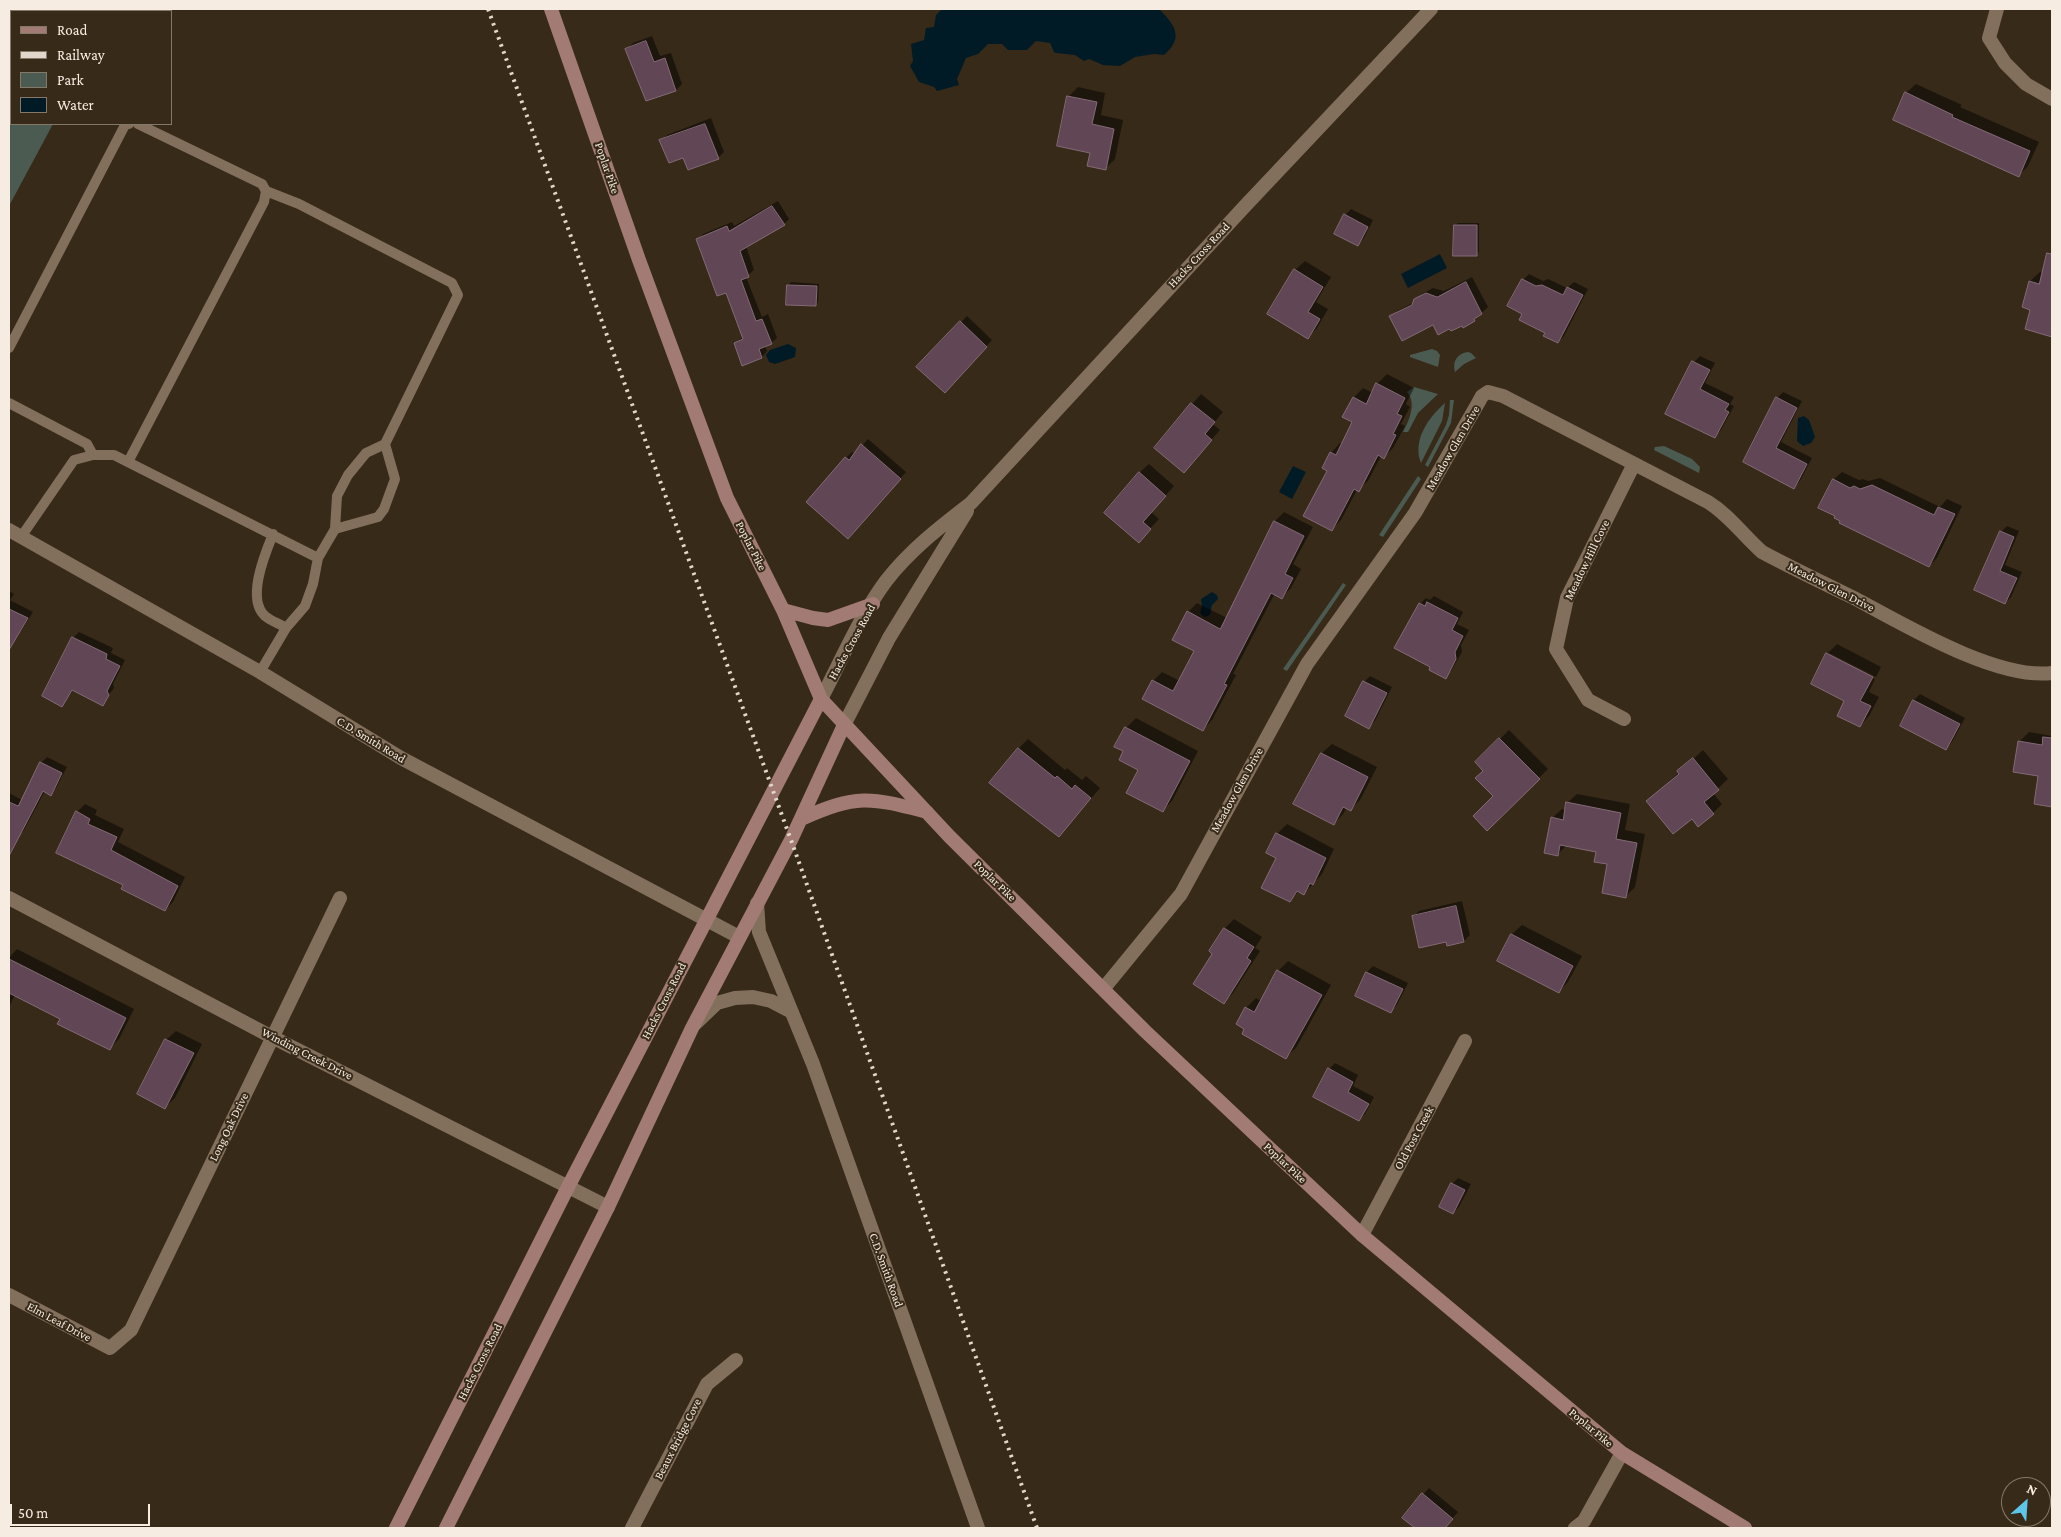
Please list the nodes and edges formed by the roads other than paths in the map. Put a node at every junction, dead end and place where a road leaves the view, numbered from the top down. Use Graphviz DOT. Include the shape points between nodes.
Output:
graph roads {
  1 [pos="551,9"];
  2 [pos="1431,9"];
  3 [pos="1997,9"];
  4 [pos="2052,99"];
  5 [pos="124,125"];
  6 [pos="140,125"];
  7 [pos="266,192"];
  8 [pos="9,348"];
  9 [pos="9,403"];
  10 [pos="385,444"];
  11 [pos="93,455"];
  12 [pos="128,462"];
  13 [pos="1634,464"];
  14 [pos="971,504"];
  15 [pos="335,529"];
  16 [pos="15,533"];
  17 [pos="273,534"];
  18 [pos="318,558"];
  19 [pos="873,604"];
  20 [pos="784,610"];
  21 [pos="286,628"];
  22 [pos="260,672"];
  23 [pos="2052,673"];
  24 [pos="821,699"];
  25 [pos="1624,719"];
  26 [pos="844,725"];
  27 [pos="927,812"];
  28 [pos="800,819"];
  29 [pos="9,898"];
  30 [pos="340,898"];
  31 [pos="757,903"];
  32 [pos="706,919"];
  33 [pos="740,937"];
  34 [pos="1104,988"];
  35 [pos="792,1012"];
  36 [pos="692,1028"];
  37 [pos="272,1037"];
  38 [pos="1465,1041"];
  39 [pos="568,1187"];
  40 [pos="608,1207"];
  41 [pos="1362,1236"];
  42 [pos="9,1295"];
  43 [pos="110,1348"];
  44 [pos="736,1360"];
  45 [pos="1622,1453"];
  46 [pos="396,1528"];
  47 [pos="446,1528"];
  48 [pos="632,1528"];
  49 [pos="978,1528"];
  50 [pos="1575,1528"];
  51 [pos="1745,1528"];
  1 -- 20 [label="main road, Poplar Pike" via="726,498"];
  2 -- 14 [label="street, Hacks Cross Road" via="1244,206"];
  3 -- 4 [label="street" via="1988,38 2005,63 2026,84"];
  5 -- 8 [label="lane"];
  6 -- 7 [label="lane" via="262,184"];
  7 -- 10 [label="lane" via="298,204 452,283 458,295"];
  7 -- 12 [label="lane" via="264,202"];
  9 -- 11 [label="lane" via="87,444"];
  10 -- 15 [label="lane" via="366,453 348,475 337,496"];
  10 -- 15 [label="lane" via="395,479 384,509 378,517"];
  11 -- 12 [label="lane" via="114,455"];
  11 -- 16 [label="lane" via="74,460"];
  12 -- 17 [label="lane"];
  13 -- 23 [label="street, Meadow Glen Drive" via="1718,508 1762,552 1928,637 2008,669"];
  13 -- 25 [label="street, Meadow Hill Cove" via="1567,598 1556,649 1588,700"];
  13 -- 34 [label="street, Meadow Glen Drive" via="1495,393 1488,392 1482,396 1415,513 1307,664 1181,894"];
  14 -- 19 [label="street, Hacks Cross Road" via="927,537 886,582"];
  14 -- 26 [label="street, Hacks Cross Road" via="889,638"];
  15 -- 18 [label="lane"];
  16 -- 22 [label="street, C.D. Smith Road"];
  17 -- 18 [label="lane"];
  17 -- 21 [label="lane" via="262,560 256,595 264,616"];
  18 -- 21 [label="lane" via="305,606"];
  19 -- 20 [label="main road" via="828,620"];
  19 -- 24 [label="street, Hacks Cross Road"];
  20 -- 24 [label="main road, Poplar Pike"];
  21 -- 22 [label="lane"];
  22 -- 32 [label="street, C.D. Smith Road" via="401,758"];
  24 -- 26 [label="main road, Poplar Pike"];
  24 -- 32 [label="main road, Hacks Cross Road"];
  26 -- 27 [label="main road, Poplar Pike"];
  26 -- 28 [label="main road, Hacks Cross Road"];
  27 -- 28 [label="main road" via="880,800 857,799 831,805"];
  27 -- 34 [label="main road, Poplar Pike"];
  28 -- 31 [label="main road, Hacks Cross Road"];
  29 -- 37 [label="street, Winding Creek Drive"];
  30 -- 37 [label="street, Long Oak Drive"];
  31 -- 33 [label="main road, Hacks Cross Road"];
  31 -- 35 [label="street, C.D. Smith Road" via="759,932"];
  32 -- 33 [label="street, C.D. Smith Road"];
  32 -- 39 [label="main road, Hacks Cross Road"];
  33 -- 36 [label="main road, Hacks Cross Road"];
  34 -- 41 [label="main road, Poplar Pike" via="1145,1031"];
  35 -- 36 [label="street" via="753,996 735,998 717,1003"];
  35 -- 49 [label="street, C.D. Smith Road"];
  36 -- 40 [label="main road, Hacks Cross Road"];
  37 -- 39 [label="street, Winding Creek Drive"];
  37 -- 43 [label="street, Long Oak Drive" via="131,1330"];
  38 -- 41 [label="street, Old Post Creek"];
  39 -- 40 [label="street, Winding Creek Drive"];
  39 -- 46 [label="main road, Hacks Cross Road"];
  40 -- 47 [label="main road, Hacks Cross Road"];
  41 -- 45 [label="main road, Poplar Pike"];
  42 -- 43 [label="street, Elm Leaf Drive"];
  44 -- 48 [label="street, Beaux Bridge Cove" via="707,1384"];
  45 -- 50 [label="street" via="1584,1521"];
  45 -- 51 [label="main road, Poplar Pike"];
}
